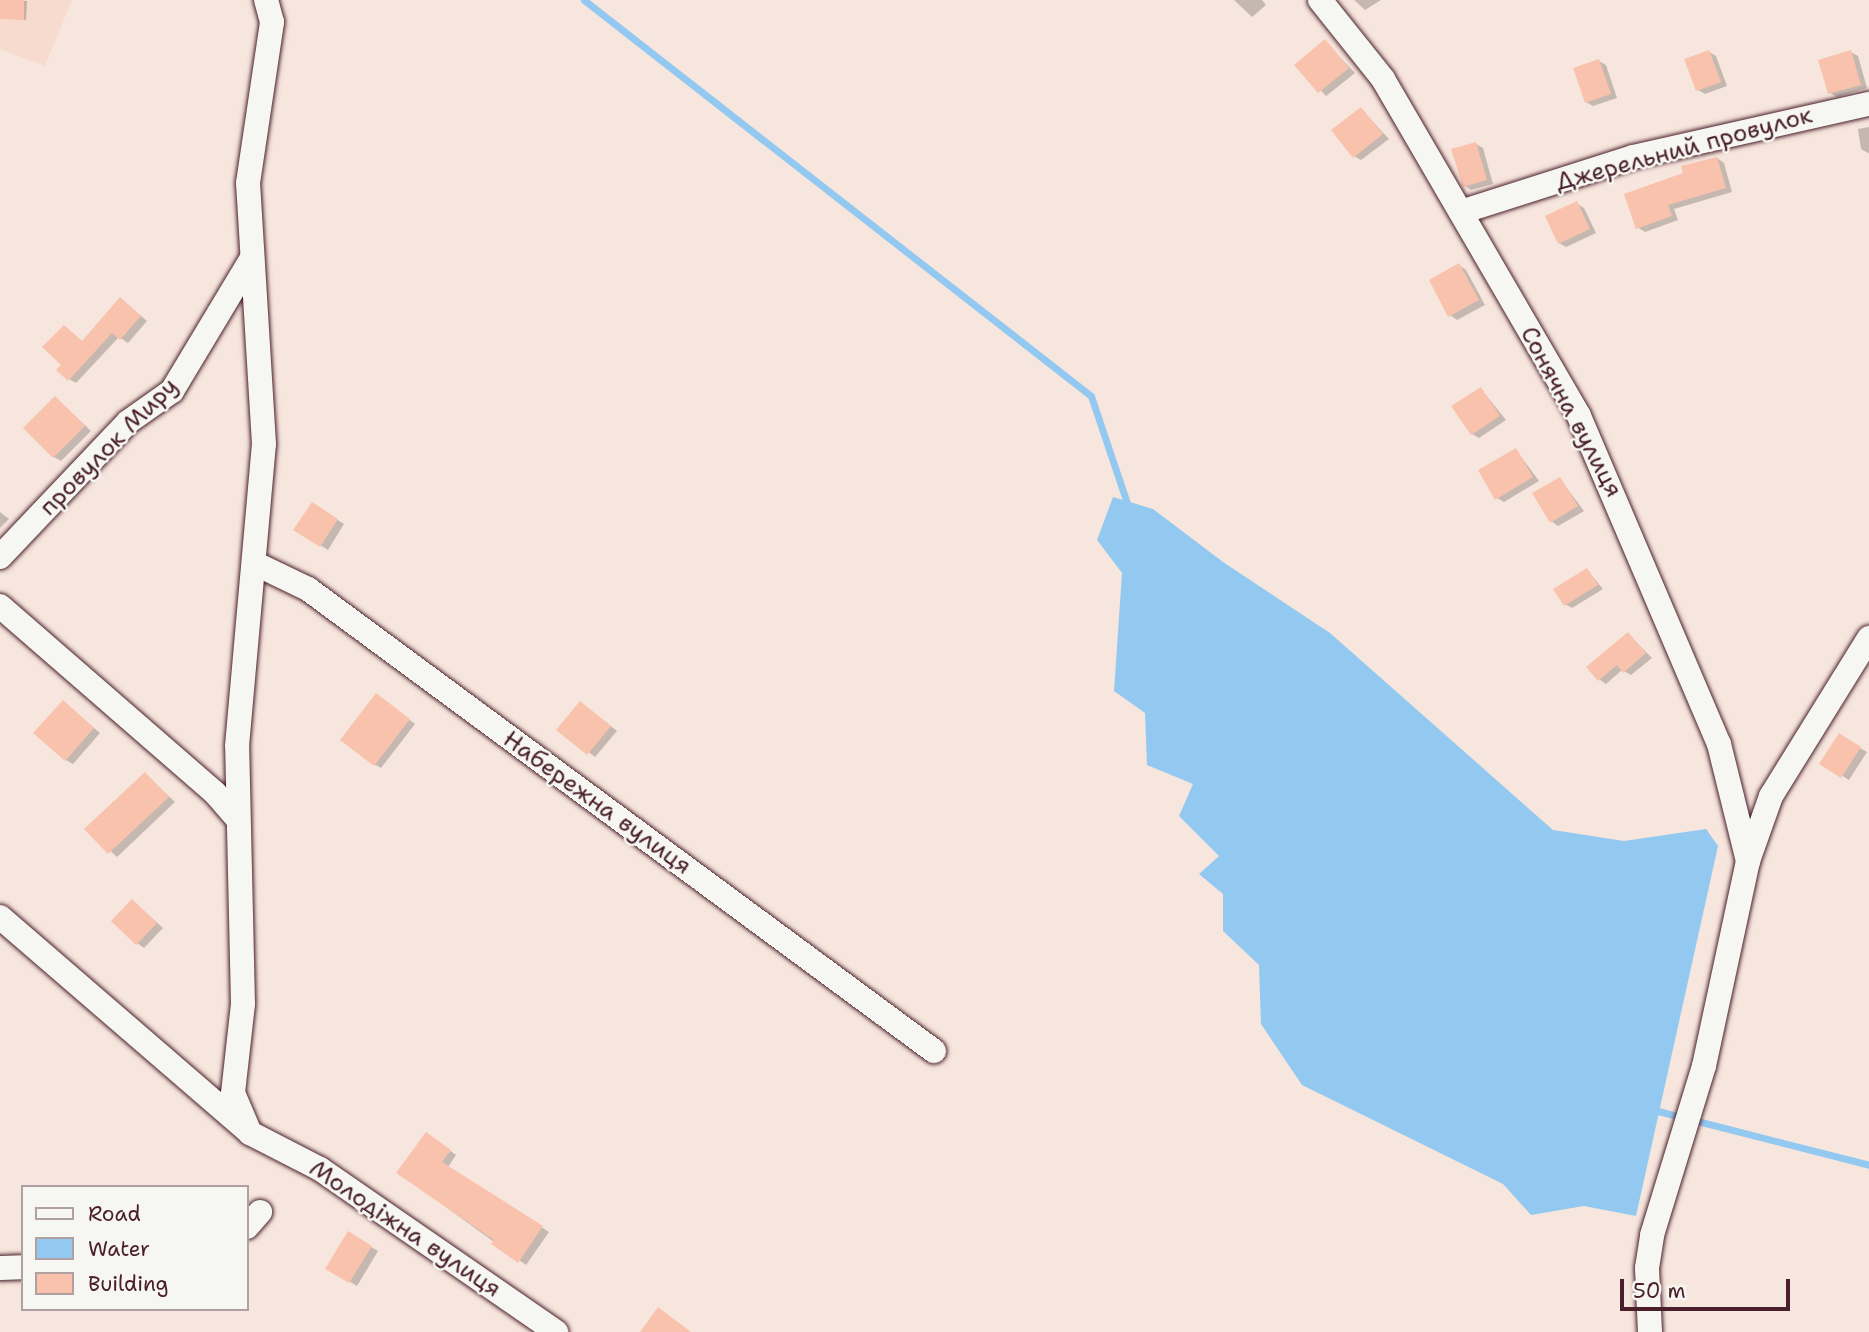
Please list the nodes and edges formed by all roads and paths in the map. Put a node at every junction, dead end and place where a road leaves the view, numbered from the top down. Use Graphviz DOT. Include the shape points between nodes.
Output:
graph roads {
  1 [pos="266,0"];
  2 [pos="1320,0"];
  3 [pos="1869,104"];
  4 [pos="1461,212"];
  5 [pos="252,258"];
  6 [pos="0,557"];
  7 [pos="256,564"];
  8 [pos="0,606"];
  9 [pos="1869,638"];
  10 [pos="238,819"];
  11 [pos="1748,861"];
  12 [pos="0,917"];
  13 [pos="934,1051"];
  14 [pos="250,1133"];
  15 [pos="21,1267"];
  16 [pos="0,1268"];
  17 [pos="556,1332"];
  18 [pos="1650,1332"];
  1 -- 5 [label="street" via="271,22 248,183"];
  2 -- 4 [label="street, Сонячна вулиця" via="1383,79"];
  3 -- 4 [label="street, Джерельний провулок" via="1633,157"];
  4 -- 11 [label="street, Сонячна вулиця" via="1578,416 1627,522 1718,744"];
  5 -- 6 [label="street, провулок Миру" via="172,391 128,422"];
  5 -- 7 [label="street" via="264,444"];
  7 -- 10 [label="street" via="237,746"];
  7 -- 13 [label="street, Набережна вулиця" via="307,589"];
  8 -- 10 [label="street" via="215,793"];
  9 -- 11 [label="street" via="1770,796"];
  10 -- 14 [label="street" via="243,1004 233,1093"];
  11 -- 18 [label="street" via="1704,1066 1652,1235 1647,1268"];
  12 -- 14 [label="street, Молодіжна вулиця"];
  14 -- 17 [label="street, Молодіжна вулиця" via="320,1169"];
  15 -- 16 [label="street"];
}
